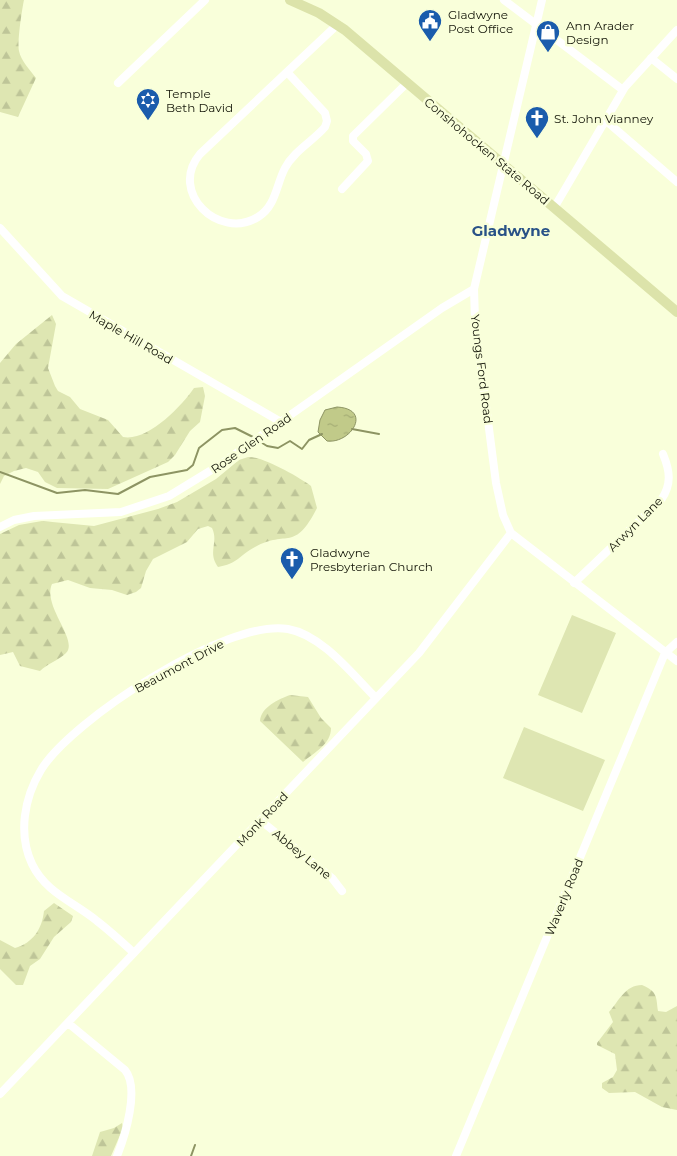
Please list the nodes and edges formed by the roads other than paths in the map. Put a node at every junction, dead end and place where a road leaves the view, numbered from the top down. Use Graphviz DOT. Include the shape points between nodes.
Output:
graph roads {
  1 [pos="205,0"];
  2 [pos="290,0"];
  3 [pos="504,0"];
  4 [pos="542,0"];
  5 [pos="337,25"];
  6 [pos="535,26"];
  7 [pos="677,30"];
  8 [pos="652,58"];
  9 [pos="287,72"];
  10 [pos="677,79"];
  11 [pos="118,83"];
  12 [pos="408,84"];
  13 [pos="623,90"];
  14 [pos="605,120"];
  15 [pos="504,165"];
  16 [pos="677,182"];
  17 [pos="342,189"];
  18 [pos="554,208"];
  19 [pos="0,228"];
  20 [pos="474,289"];
  21 [pos="677,312"];
  22 [pos="281,422"];
  23 [pos="663,454"];
  24 [pos="0,526"];
  25 [pos="511,533"];
  26 [pos="574,583"];
  27 [pos="677,642"];
  28 [pos="665,653"];
  29 [pos="677,661"];
  30 [pos="376,698"];
  31 [pos="260,820"];
  32 [pos="342,891"];
  33 [pos="134,953"];
  34 [pos="68,1023"];
  35 [pos="0,1094"];
  36 [pos="116,1156"];
  37 [pos="456,1156"];
  1 -- 11 [label="street"];
  2 -- 5 [label="main road, Conshohocken State Road"];
  3 -- 6 [label="street"];
  4 -- 6 [label="street, Youngs Ford Road"];
  5 -- 9 [label="street"];
  5 -- 12 [label="main road, Conshohocken State Road"];
  6 -- 13 [label="street"];
  6 -- 15 [label="street, Youngs Ford Road"];
  7 -- 8 [label="street"];
  8 -- 10 [label="street"];
  8 -- 13 [label="street"];
  9 -- 9 [label="street" via="324,113 325,127 287,165 272,202 262,214 253,220 237,223 216,218 200,207 192,195 189,176 194,162"];
  12 -- 15 [label="main road, Conshohocken State Road"];
  12 -- 17 [label="street" via="354,136 353,141 366,154 368,161"];
  13 -- 14 [label="street"];
  14 -- 16 [label="street"];
  14 -- 18 [label="street"];
  15 -- 18 [label="main road, Conshohocken State Road"];
  15 -- 20 [label="street, Youngs Ford Road"];
  18 -- 21 [label="main road, Conshohocken State Road"];
  19 -- 22 [label="street, Maple Hill Road" via="62,296"];
  20 -- 22 [label="street, Rose Glen Road"];
  20 -- 25 [label="street, Youngs Ford Road" via="496,483"];
  22 -- 24 [label="street, Rose Glen Road" via="192,483 134,509 101,514 28,517"];
  23 -- 26 [label="street, Arwyn Lane" via="670,478 661,500"];
  25 -- 26 [label="street"];
  25 -- 30 [label="street, Monk Road" via="429,642"];
  26 -- 28 [label="street"];
  27 -- 28 [label="street, Waverly Road"];
  28 -- 29 [label="street"];
  28 -- 37 [label="street, Waverly Road"];
  30 -- 31 [label="street, Monk Road"];
  30 -- 33 [label="street, Beaumont Drive" via="320,643 307,635 287,629 259,630 215,646 148,680 86,723 53,754 35,781 25,811 26,843 32,864 52,890 97,920"];
  31 -- 32 [label="street, Abbey Lane" via="332,878"];
  31 -- 33 [label="street, Monk Road"];
  33 -- 34 [label="street, Monk Road"];
  34 -- 35 [label="street, Monk Road"];
  34 -- 36 [label="street" via="125,1070 130,1078 128,1122"];
}
